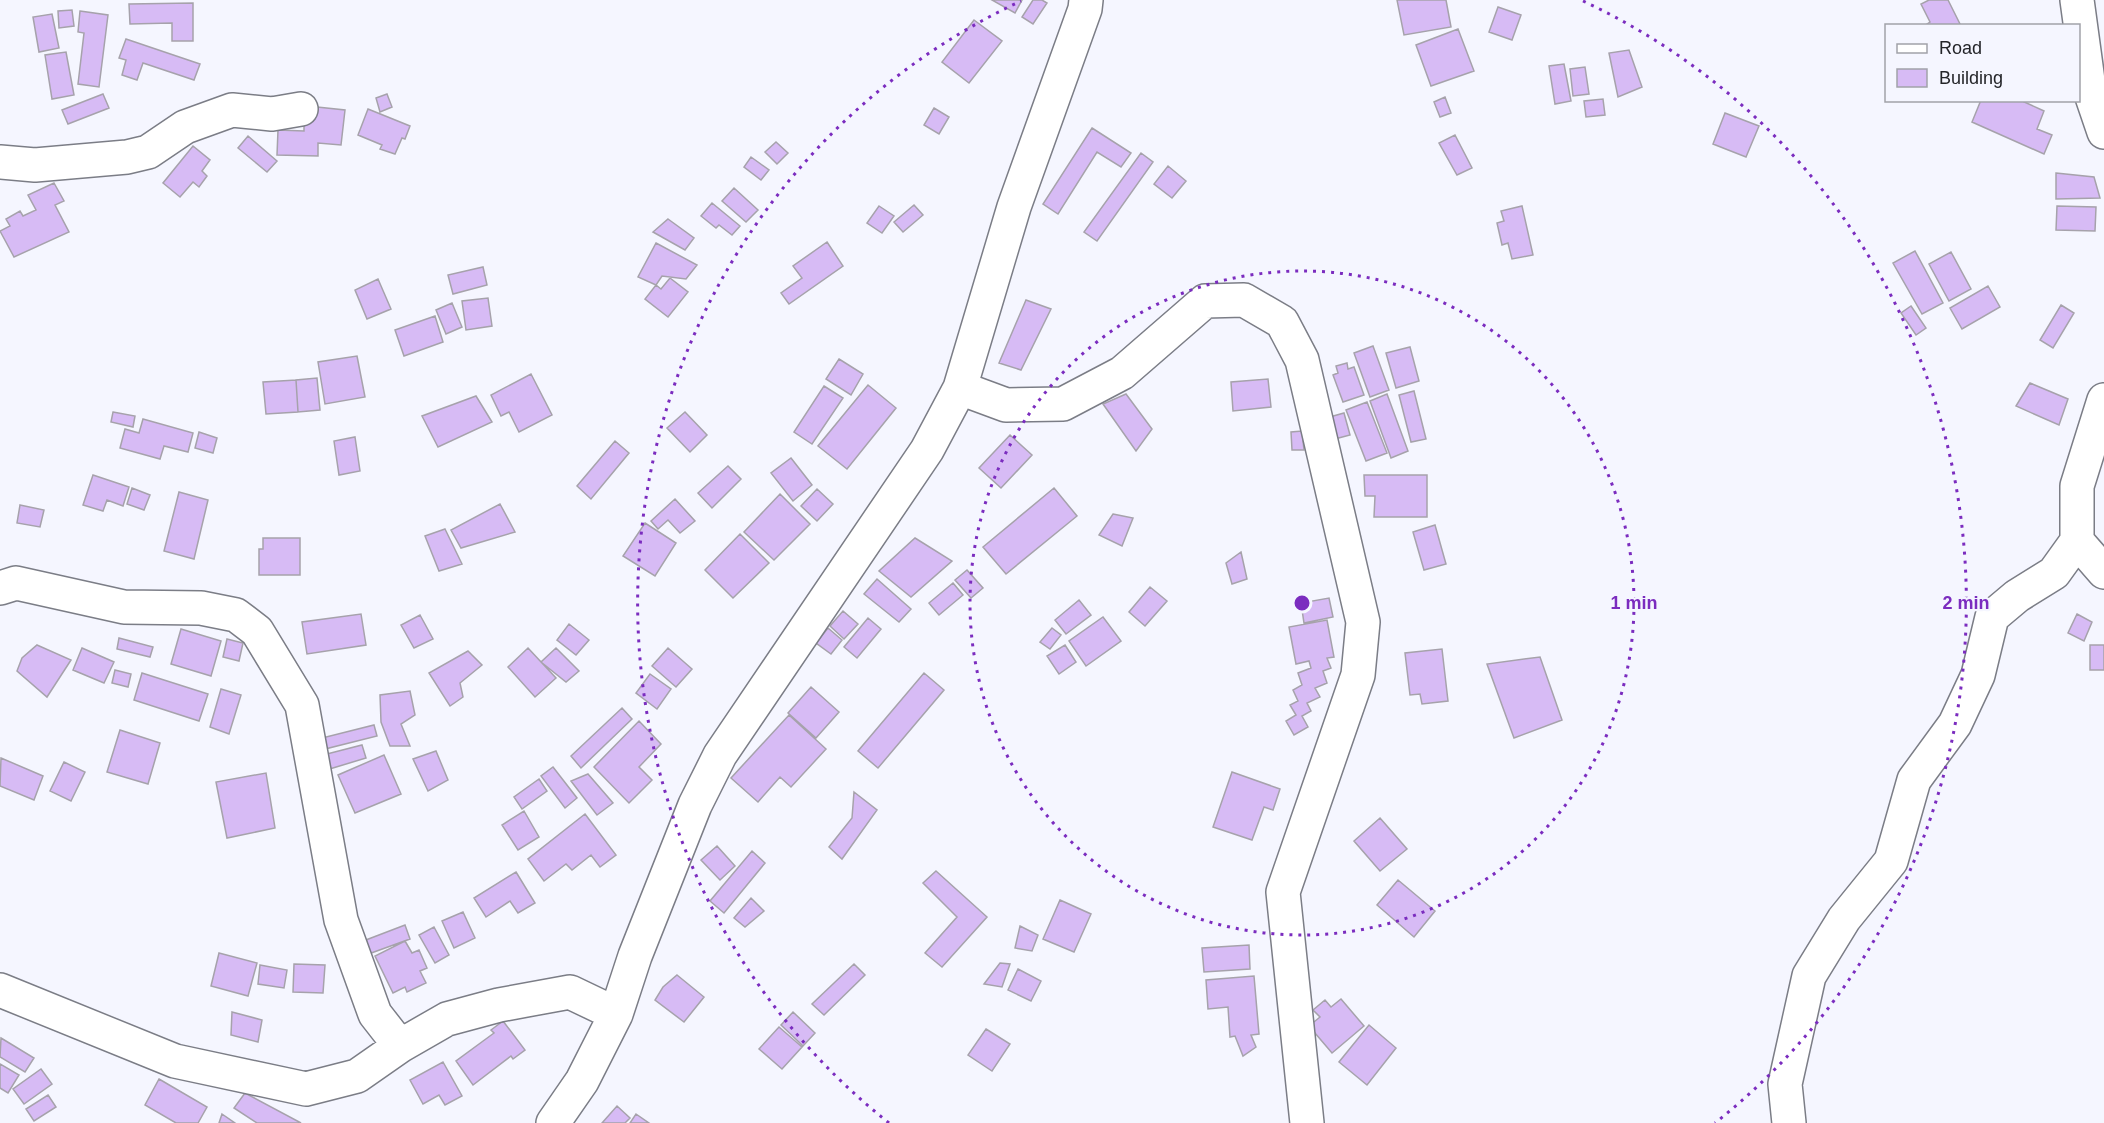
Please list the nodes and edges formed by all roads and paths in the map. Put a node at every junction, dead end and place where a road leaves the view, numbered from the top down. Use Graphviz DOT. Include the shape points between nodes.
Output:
graph roads {
  1 [pos="1086,0"];
  2 [pos="2077,0"];
  3 [pos="301,109"];
  4 [pos="2104,132"];
  5 [pos="0,162"];
  6 [pos="960,388"];
  7 [pos="2104,400"];
  8 [pos="2077,541"];
  9 [pos="2104,572"];
  10 [pos="0,588"];
  11 [pos="0,990"];
  12 [pos="616,1014"];
  13 [pos="400,1047"];
  14 [pos="553,1123"];
  15 [pos="1307,1123"];
  16 [pos="1789,1123"];
  1 -- 6 [label="street" via="1014,207"];
  2 -- 4 [label="street" via="2089,88"];
  3 -- 5 [label="street" via="272,114 232,110 185,128 148,152 127,157 35,165"];
  6 -- 12 [label="street" via="927,450 720,755 695,805"];
  6 -- 15 [label="street" via="1006,405 1063,404 1122,373 1205,301 1244,300 1282,322 1302,360 1363,622 1358,675 1283,892"];
  7 -- 8 [label="street" via="2077,486"];
  8 -- 9 [label="street"];
  8 -- 16 [label="street" via="2054,573 1992,617 1978,675 1956,724 1914,780 1890,861 1844,919 1809,976 1785,1084"];
  10 -- 13 [label="street" via="16,583 124,607 201,608 236,615 257,631 302,705 341,920 375,1014"];
  11 -- 13 [label="street" via="175,1061 306,1089 357,1076"];
  12 -- 13 [label="street" via="570,992 447,1019"];
  12 -- 14 [label="street" via="582,1081"];
}
